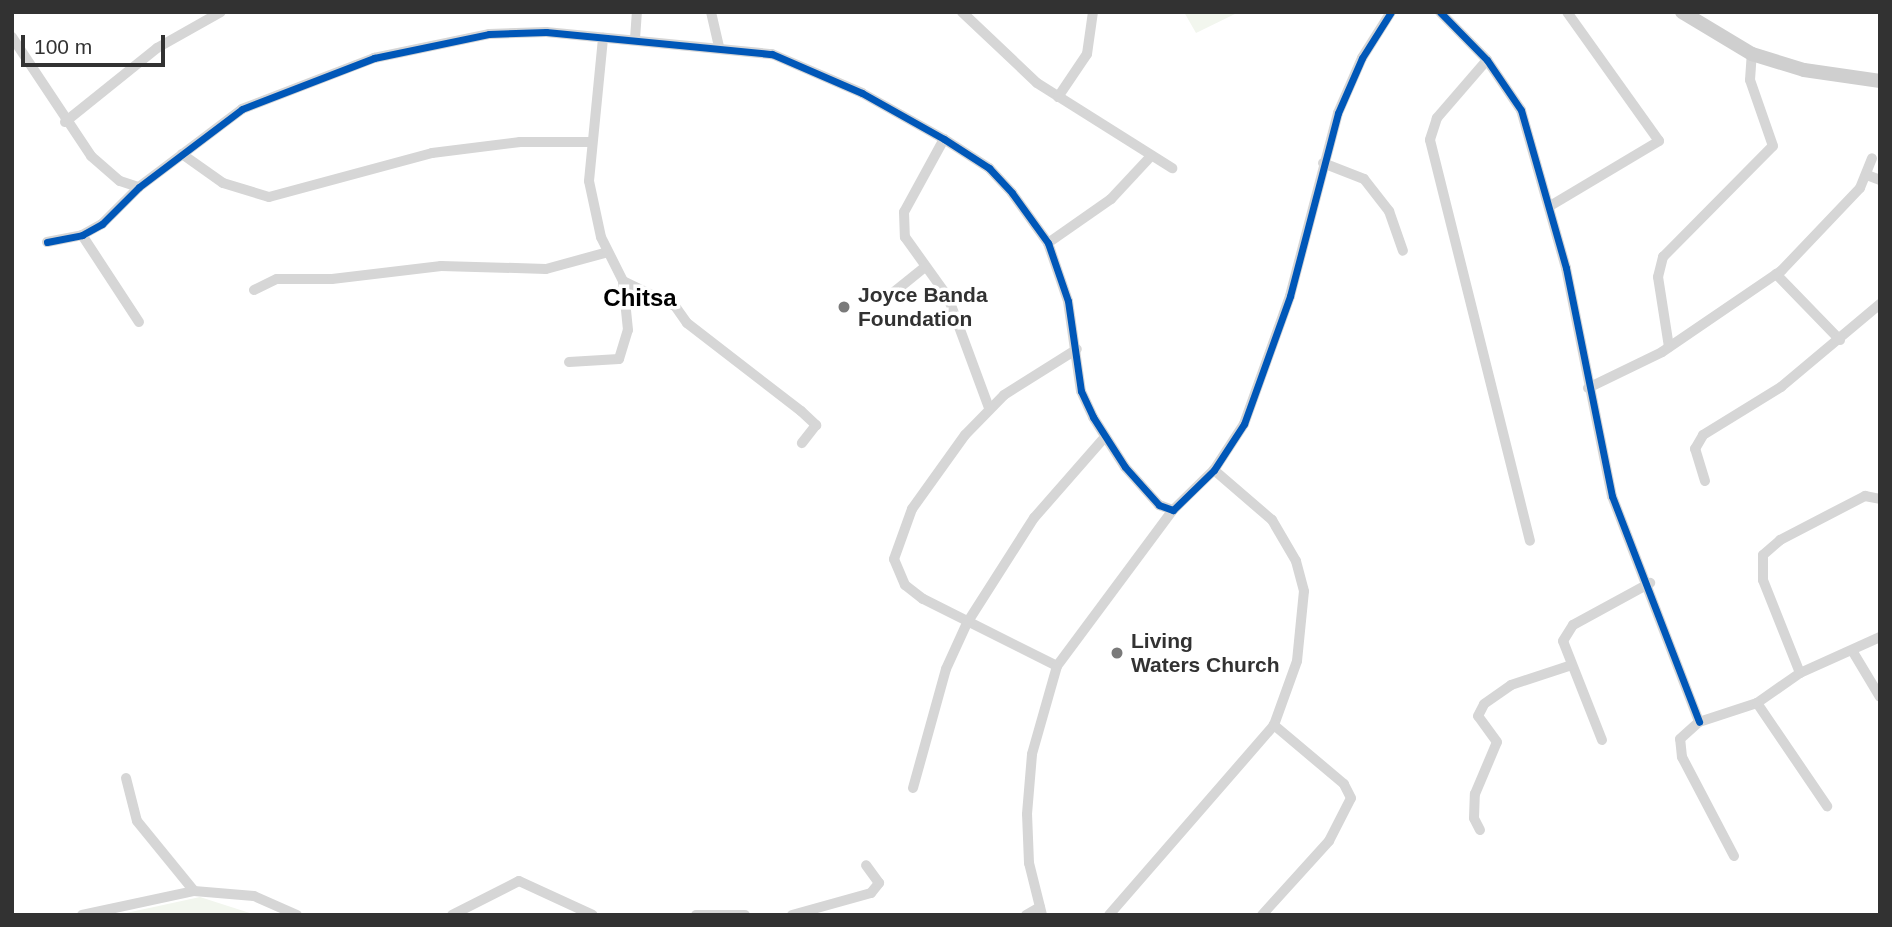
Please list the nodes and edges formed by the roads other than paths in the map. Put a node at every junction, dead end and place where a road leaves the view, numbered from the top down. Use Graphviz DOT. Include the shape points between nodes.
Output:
graph roads {
  1 [pos="221,12"];
  2 [pos="637,12"];
  3 [pos="711,12"];
  4 [pos="962,12"];
  5 [pos="1093,12"];
  6 [pos="1391,12"];
  7 [pos="1440,12"];
  8 [pos="1567,12"];
  9 [pos="1682,12"];
  10 [pos="12,37"];
  11 [pos="603,38"];
  12 [pos="635,39"];
  13 [pos="719,46"];
  14 [pos="1752,54"];
  15 [pos="1487,60"];
  16 [pos="1880,80"];
  17 [pos="1058,97"];
  18 [pos="65,122"];
  19 [pos="944,139"];
  20 [pos="590,142"];
  21 [pos="182,154"];
  22 [pos="1151,156"];
  23 [pos="1872,158"];
  24 [pos="1323,163"];
  25 [pos="1172,168"];
  26 [pos="1867,175"];
  27 [pos="1880,180"];
  28 [pos="138,187"];
  29 [pos="1550,206"];
  30 [pos="82,235"];
  31 [pos="47,242"];
  32 [pos="1048,243"];
  33 [pos="1403,251"];
  34 [pos="608,252"];
  35 [pos="925,267"];
  36 [pos="1776,274"];
  37 [pos="623,281"];
  38 [pos="254,290"];
  39 [pos="894,292"];
  40 [pos="1880,304"];
  41 [pos="139,321"];
  42 [pos="1840,340"];
  43 [pos="1670,347"];
  44 [pos="1077,349"];
  45 [pos="569,362"];
  46 [pos="1588,388"];
  47 [pos="989,408"];
  48 [pos="1105,437"];
  49 [pos="802,443"];
  50 [pos="1214,470"];
  51 [pos="1705,481"];
  52 [pos="1880,499"];
  53 [pos="1173,510"];
  54 [pos="1530,541"];
  55 [pos="1650,583"];
  56 [pos="967,623"];
  57 [pos="1880,637"];
  58 [pos="1853,652"];
  59 [pos="1572,665"];
  60 [pos="1057,666"];
  61 [pos="1800,673"];
  62 [pos="1880,697"];
  63 [pos="1758,703"];
  64 [pos="1699,722"];
  65 [pos="1274,725"];
  66 [pos="1602,740"];
  67 [pos="126,778"];
  68 [pos="913,788"];
  69 [pos="1827,806"];
  70 [pos="1480,830"];
  71 [pos="1734,856"];
  72 [pos="866,865"];
  73 [pos="194,891"];
  74 [pos="1041,911"];
  75 [pos="82,915"];
  76 [pos="298,915"];
  77 [pos="452,915"];
  78 [pos="593,915"];
  79 [pos="696,915"];
  80 [pos="745,915"];
  81 [pos="792,915"];
  82 [pos="1026,915"];
  83 [pos="1109,915"];
  84 [pos="1262,915"];
  1 -- 18 [label="street" via="157,48"];
  2 -- 12 [label="street"];
  3 -- 13 [label="street"];
  4 -- 17 [label="street" via="1002,55"];
  5 -- 17 [label="street" via="1087,54"];
  6 -- 24 [label="street" via="1362,58"];
  7 -- 15 [label="street"];
  8 -- 29 [label="street" via="1659,141"];
  9 -- 14 [label="main road"];
  10 -- 18 [label="street"];
  11 -- 12 [label="street"];
  11 -- 20 [label="street"];
  11 -- 21 [label="street" via="489,34 374,58 252,104"];
  12 -- 13 [label="street"];
  13 -- 19 [label="street" via="792,60"];
  14 -- 16 [label="main road" via="1804,70"];
  14 -- 43 [label="street" via="1750,80 1773,146 1663,257 1658,276"];
  15 -- 29 [label="street" via="1521,110"];
  15 -- 54 [label="street" via="1437,118 1430,140"];
  17 -- 22 [label="street"];
  18 -- 28 [label="street" via="101,167"];
  19 -- 32 [label="street" via="989,168"];
  19 -- 35 [label="street" via="904,212 905,237"];
  20 -- 21 [label="street" via="520,142 432,153 269,197 223,183"];
  20 -- 34 [label="street" via="591,198"];
  21 -- 28 [label="street"];
  22 -- 25 [label="street"];
  22 -- 32 [label="street" via="1111,199"];
  23 -- 26 [label="street"];
  24 -- 33 [label="street" via="1364,179 1389,211"];
  24 -- 50 [label="street" via="1271,352 1244,424"];
  26 -- 27 [label="street"];
  26 -- 36 [label="street" via="1833,220"];
  28 -- 30 [label="street" via="114,215"];
  29 -- 46 [label="street"];
  30 -- 31 [label="street"];
  30 -- 41 [label="street"];
  32 -- 44 [label="street"];
  34 -- 37 [label="street"];
  34 -- 38 [label="street" via="546,268 441,266 332,279 287,278"];
  35 -- 39 [label="street"];
  35 -- 47 [label="street" via="957,316"];
  36 -- 42 [label="street"];
  36 -- 43 [label="street"];
  37 -- 45 [label="street" via="628,330 623,357"];
  37 -- 49 [label="street" via="675,306 687,323 801,411 816,425"];
  40 -- 42 [label="street"];
  42 -- 51 [label="street" via="1781,387 1703,435 1695,449"];
  43 -- 46 [label="street"];
  44 -- 47 [label="street"];
  44 -- 48 [label="street" via="1081,391"];
  46 -- 55 [label="street" via="1612,496"];
  47 -- 56 [label="street" via="940,467 912,509 895,548 895,566 905,585"];
  48 -- 53 [label="street" via="1159,505"];
  48 -- 56 [label="street" via="1034,518"];
  50 -- 53 [label="street"];
  50 -- 65 [label="street" via="1256,502 1285,538 1304,591 1297,661"];
  52 -- 61 [label="street" via="1865,496 1780,540 1763,555 1763,580"];
  53 -- 60 [label="street"];
  55 -- 59 [label="street" via="1573,625 1563,641"];
  55 -- 64 [label="street"];
  56 -- 60 [label="street"];
  56 -- 68 [label="street" via="946,669"];
  57 -- 58 [label="street"];
  58 -- 61 [label="street"];
  58 -- 62 [label="street"];
  59 -- 66 [label="street"];
  59 -- 70 [label="street" via="1511,685 1484,704 1478,716 1497,742 1475,794 1474,818"];
  60 -- 74 [label="street" via="1032,754 1027,814 1029,863"];
  61 -- 63 [label="street"];
  63 -- 64 [label="street"];
  63 -- 69 [label="street"];
  64 -- 71 [label="street" via="1680,739 1682,757"];
  65 -- 83 [label="street"];
  65 -- 84 [label="street" via="1344,784 1351,798 1329,841"];
  67 -- 73 [label="street" via="137,821"];
  72 -- 81 [label="street" via="879,883 871,893"];
  73 -- 75 [label="street"];
  73 -- 76 [label="street" via="254,896"];
  74 -- 82 [label="street"];
  77 -- 78 [label="street" via="519,881"];
  79 -- 80 [label="street"];
}
